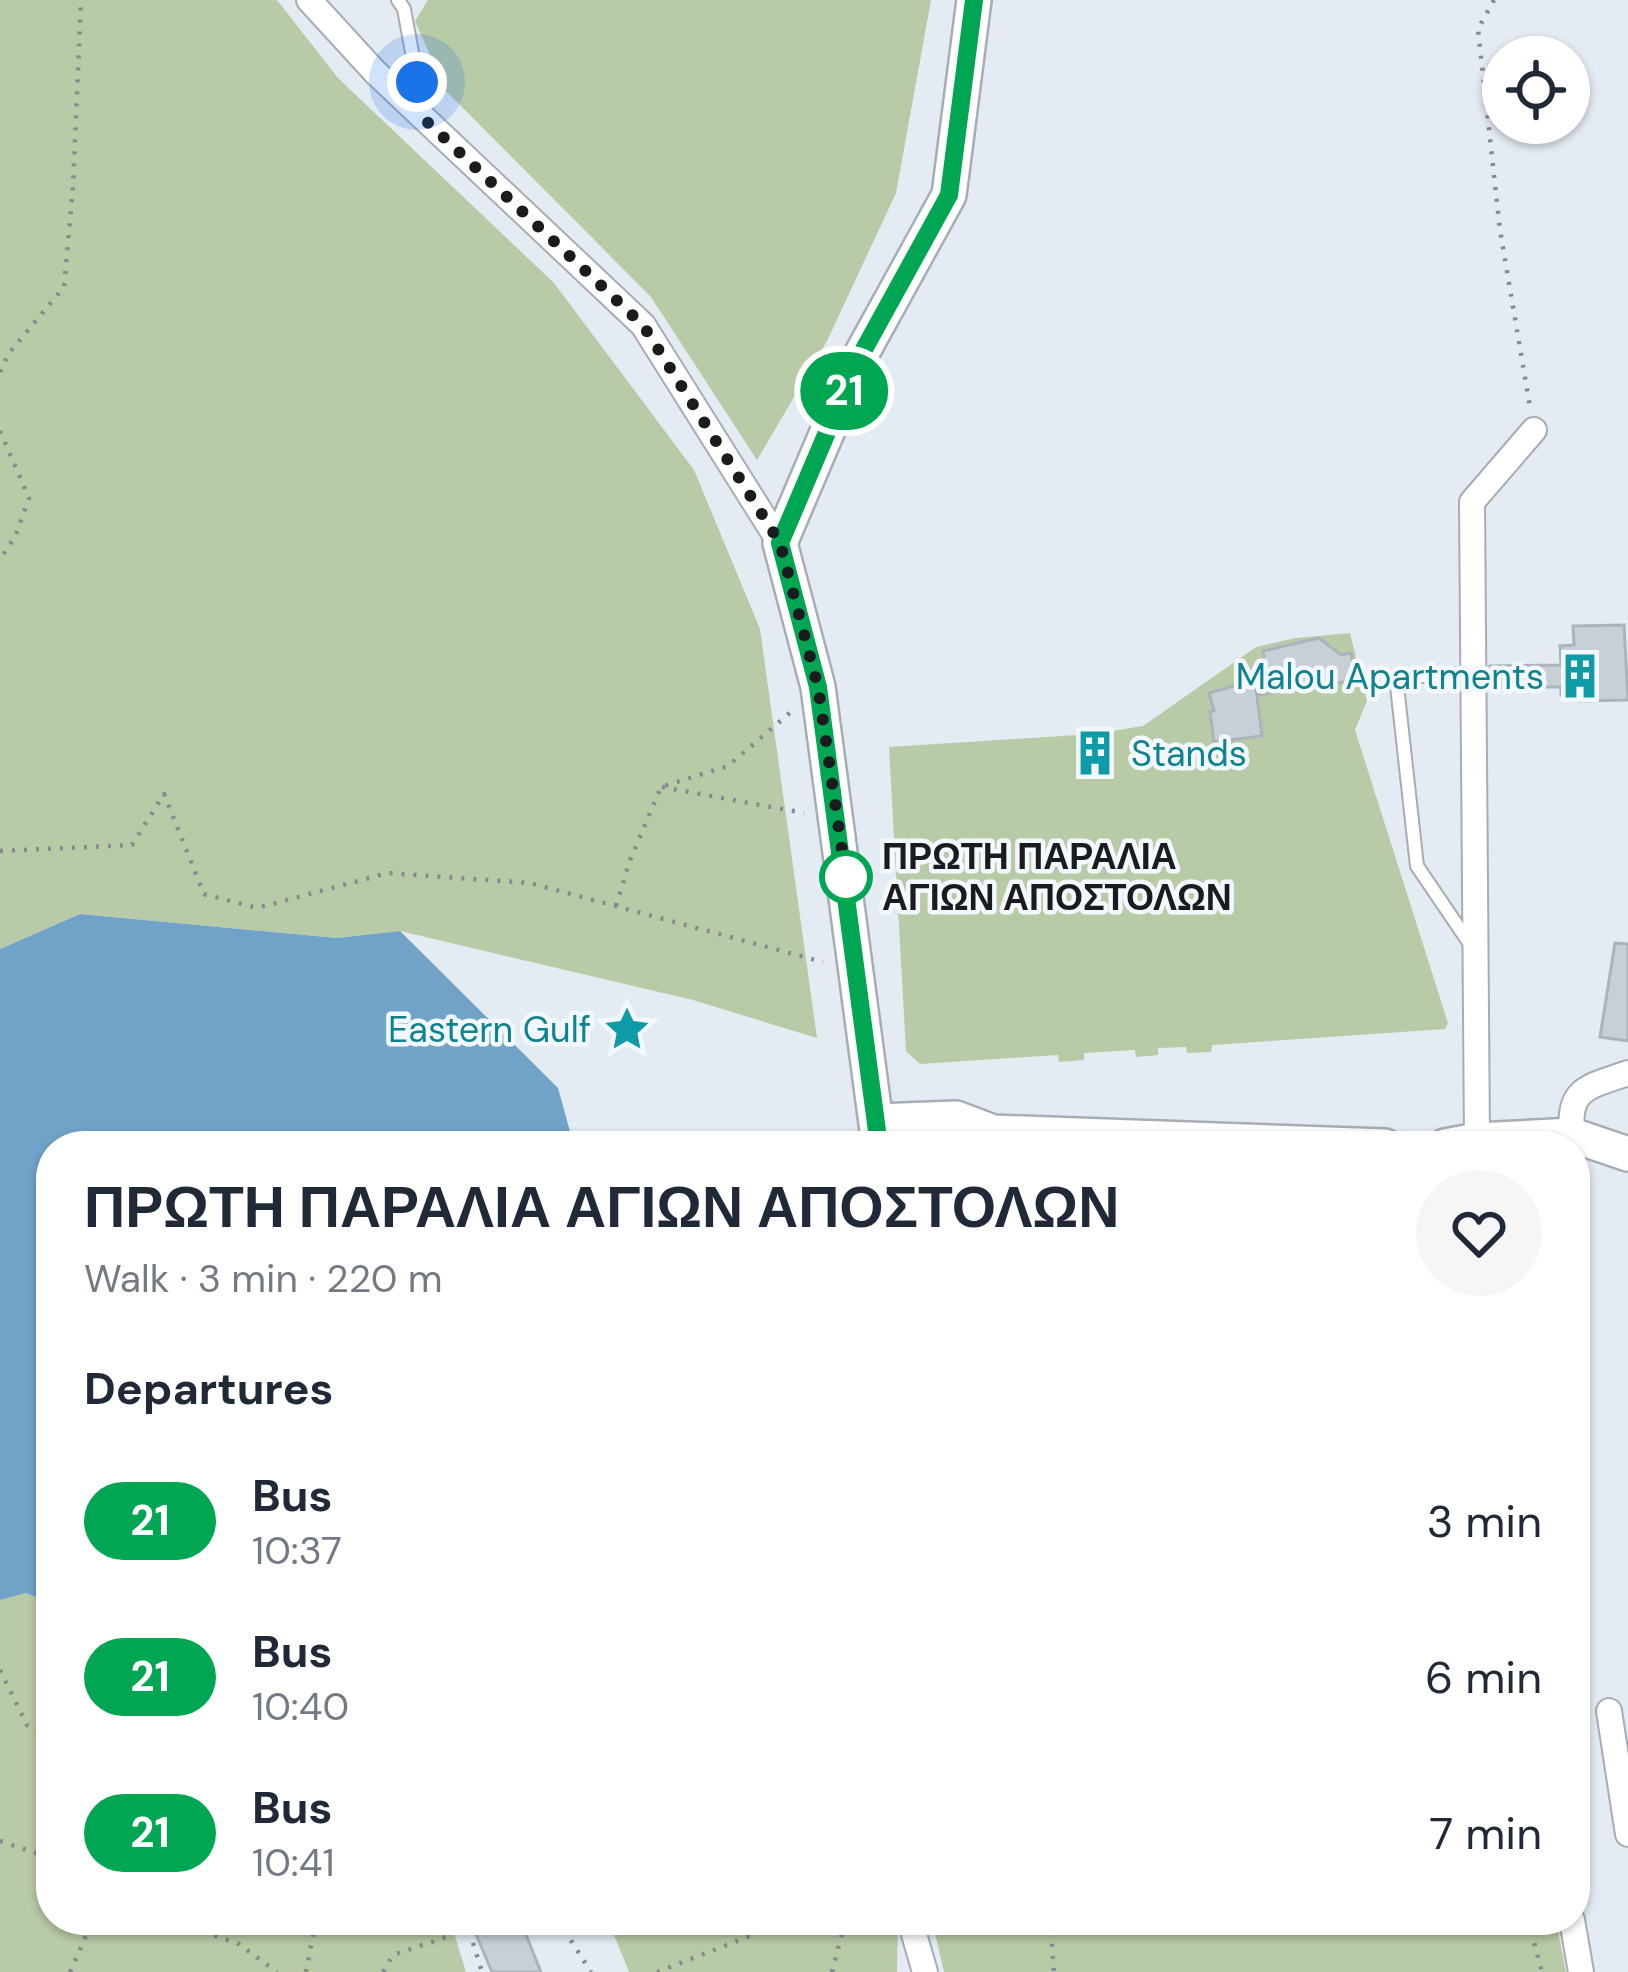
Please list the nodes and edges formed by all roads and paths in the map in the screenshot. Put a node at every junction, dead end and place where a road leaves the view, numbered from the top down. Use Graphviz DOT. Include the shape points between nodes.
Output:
graph roads {
  1 [pos="81,0"];
  2 [pos="310,0"];
  3 [pos="398,0"];
  4 [pos="974,0"];
  5 [pos="1494,0"];
  6 [pos="424,119"];
  7 [pos="0,372"];
  8 [pos="1534,430"];
  9 [pos="0,431"];
  10 [pos="780,543"];
  11 [pos="0,559"];
  12 [pos="1474,674"];
  13 [pos="818,687"];
  14 [pos="661,787"];
  15 [pos="839,820"];
  16 [pos="0,850"];
  17 [pos="616,906"];
  18 [pos="1476,952"];
  19 [pos="858,971"];
  20 [pos="1628,1073"];
  21 [pos="872,1076"];
  22 [pos="916,1117"];
  23 [pos="878,1131"];
  24 [pos="883,1131"];
  25 [pos="990,1131"];
  26 [pos="1462,1131"];
  27 [pos="1572,1131"];
  28 [pos="1590,1141"];
  29 [pos="1628,1154"];
  30 [pos="0,1670"];
  31 [pos="1609,1711"];
  32 [pos="36,1731"];
  33 [pos="1628,1834"];
  34 [pos="0,1841"];
  35 [pos="36,1853"];
  36 [pos="86,1935"];
  37 [pos="213,1935"];
  38 [pos="313,1935"];
  39 [pos="448,1935"];
  40 [pos="468,1935"];
  41 [pos="568,1935"];
  42 [pos="754,1935"];
  43 [pos="842,1935"];
  44 [pos="914,1935"];
  45 [pos="1051,1935"];
  46 [pos="1532,1935"];
  47 [pos="1575,1935"];
  48 [pos="668,1970"];
  49 [pos="70,1972"];
  50 [pos="277,1972"];
  51 [pos="307,1972"];
  52 [pos="382,1972"];
  53 [pos="482,1972"];
  54 [pos="592,1972"];
  55 [pos="658,1972"];
  56 [pos="832,1972"];
  57 [pos="925,1972"];
  58 [pos="1054,1972"];
  59 [pos="1542,1972"];
  60 [pos="1581,1972"];
  1 -- 7 [label="path" via="64,287"];
  2 -- 6 [label="street"];
  3 -- 6 [label="lane"];
  4 -- 10 [label="street" via="949,195 857,362"];
  5 -- 8 [label="path" via="1478,28 1500,230"];
  6 -- 10 [label="street" via="643,325"];
  8 -- 12 [label="street" via="1472,502"];
  9 -- 11 [label="path" via="28,498"];
  10 -- 13 [label="street"];
  12 -- 18 [label="street"];
  12 -- 18 [label="lane" via="1396,677 1418,866"];
  13 -- 14 [label="path" via="728,766"];
  13 -- 15 [label="street"];
  14 -- 15 [label="path"];
  14 -- 17 [label="path"];
  15 -- 19 [label="street"];
  16 -- 17 [label="path" via="132,845 164,794 204,894 257,908 388,873 530,883"];
  17 -- 19 [label="path"];
  18 -- 26 [label="street"];
  19 -- 21 [label="street"];
  20 -- 27 [label="street" via="1574,1099"];
  21 -- 22 [label="street"];
  21 -- 23 [label="street"];
  22 -- 24 [label="street"];
  22 -- 25 [label="street" via="956,1118"];
  28 -- 29 [label="street"];
  30 -- 32 [label="path"];
  31 -- 33 [label="street"];
  34 -- 35 [label="path"];
  36 -- 49 [label="path"];
  37 -- 50 [label="path"];
  38 -- 51 [label="path"];
  39 -- 52 [label="path" via="393,1954"];
  40 -- 53 [label="path"];
  41 -- 54 [label="path"];
  42 -- 48 [label="path"];
  43 -- 56 [label="path"];
  44 -- 57 [label="street"];
  45 -- 58 [label="path"];
  46 -- 59 [label="path"];
  47 -- 60 [label="street"];
  48 -- 55 [label="path"];
}
